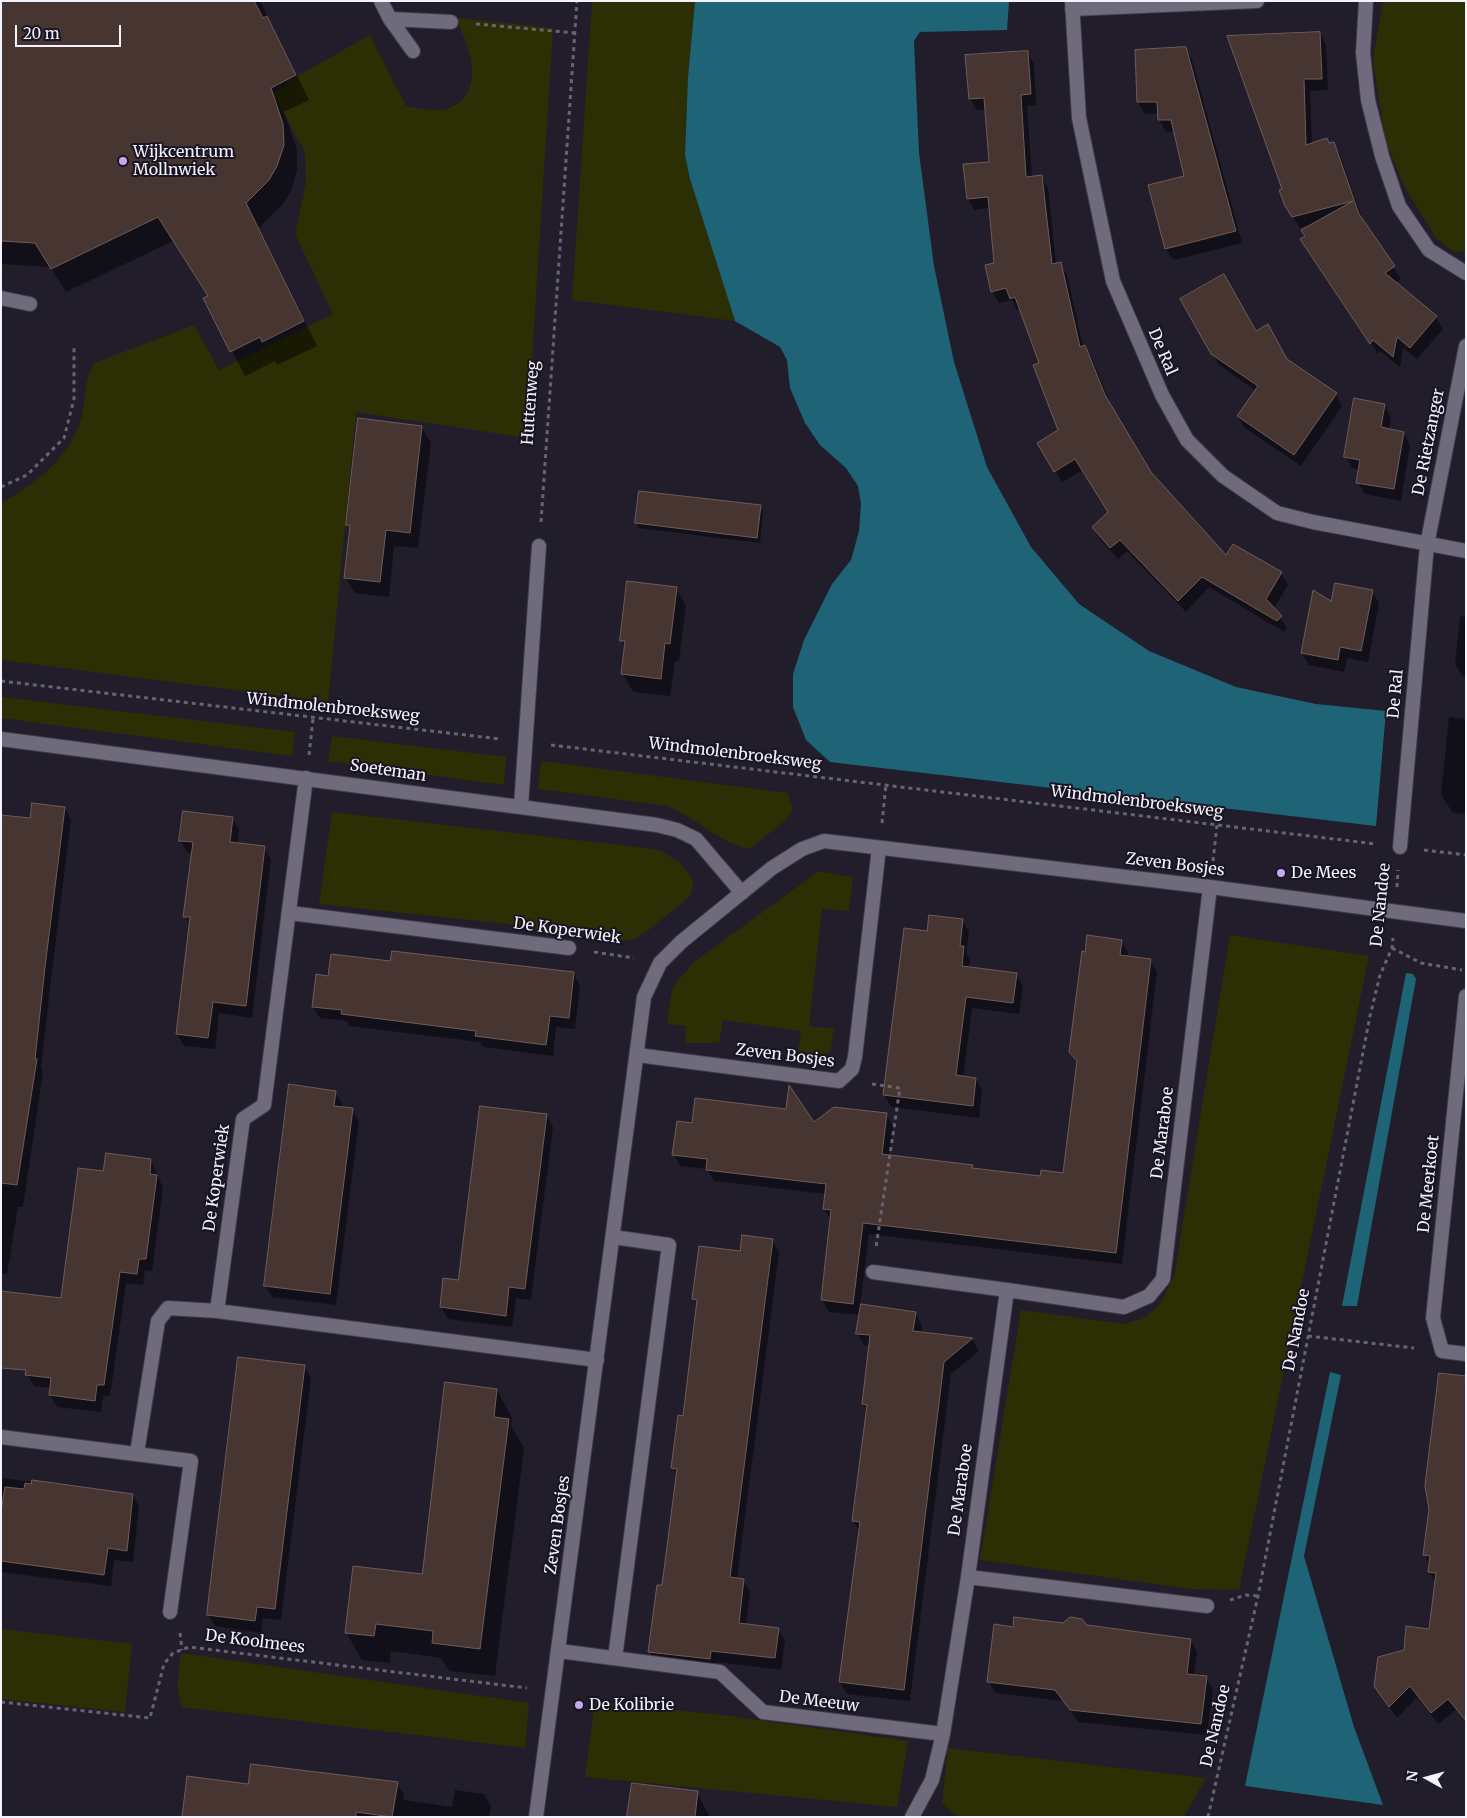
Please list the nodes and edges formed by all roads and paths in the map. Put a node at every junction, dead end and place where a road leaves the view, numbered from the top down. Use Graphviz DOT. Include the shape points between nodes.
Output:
graph roads {
  1 [pos="381,1"];
  2 [pos="577,1"];
  3 [pos="1257,1"];
  4 [pos="1366,1"];
  5 [pos="1072,5"];
  6 [pos="390,19"];
  7 [pos="451,22"];
  8 [pos="575,33"];
  9 [pos="413,51"];
  10 [pos="1466,273"];
  11 [pos="1,298"];
  12 [pos="30,304"];
  13 [pos="1466,346"];
  14 [pos="74,347"];
  15 [pos="1,487"];
  16 [pos="1427,545"];
  17 [pos="539,546"];
  18 [pos="1466,551"];
  19 [pos="1,681"];
  20 [pos="313,719"];
  21 [pos="1,739"];
  22 [pos="526,742"];
  23 [pos="306,778"];
  24 [pos="886,784"];
  25 [pos="521,806"];
  26 [pos="1217,825"];
  27 [pos="1400,847"];
  28 [pos="879,848"];
  29 [pos="1466,855"];
  30 [pos="1210,887"];
  31 [pos="742,893"];
  32 [pos="290,913"];
  33 [pos="1396,913"];
  34 [pos="1466,921"];
  35 [pos="569,948"];
  36 [pos="1392,948"];
  37 [pos="660,963"];
  38 [pos="1466,970"];
  39 [pos="1466,996"];
  40 [pos="637,1055"];
  41 [pos="838,1081"];
  42 [pos="613,1237"];
  43 [pos="873,1272"];
  44 [pos="1007,1290"];
  45 [pos="217,1311"];
  46 [pos="1308,1336"];
  47 [pos="1442,1351"];
  48 [pos="1466,1354"];
  49 [pos="597,1360"];
  50 [pos="1,1437"];
  51 [pos="137,1453"];
  52 [pos="968,1577"];
  53 [pos="1207,1606"];
  54 [pos="170,1612"];
  55 [pos="559,1651"];
  56 [pos="615,1658"];
  57 [pos="552,1691"];
  58 [pos="1,1702"];
  59 [pos="943,1734"];
  60 [pos="536,1817"];
  61 [pos="912,1817"];
  62 [pos="1208,1817"];
  1 -- 6 [label="street"];
  2 -- 8 [label="path, Huttenweg"];
  3 -- 5 [label="street, De Ral"];
  4 -- 10 [label="street" via="1363,53 1368,100 1399,206 1429,250"];
  5 -- 16 [label="street, De Ral" via="1079,118 1113,281 1162,395 1187,440 1223,476 1277,513"];
  6 -- 7 [label="street"];
  6 -- 9 [label="street"];
  7 -- 8 [label="path"];
  8 -- 17 [label="path, Huttenweg"];
  11 -- 12 [label="street"];
  13 -- 16 [label="street, De Rietzanger"];
  14 -- 15 [label="path" via="74,399 64,438 27,475"];
  16 -- 18 [label="street, De Ral"];
  16 -- 27 [label="street, De Ral"];
  17 -- 22 [label="street"];
  19 -- 20 [label="path, Windmolenbroeksweg"];
  20 -- 22 [label="path, Windmolenbroeksweg"];
  20 -- 23 [label="path"];
  21 -- 23 [label="street, Soeteman"];
  22 -- 24 [label="path, Windmolenbroeksweg"];
  22 -- 25 [label="street"];
  23 -- 25 [label="street, Soeteman"];
  23 -- 32 [label="street, De Koperwiek"];
  24 -- 26 [label="path, Windmolenbroeksweg"];
  24 -- 28 [label="path"];
  25 -- 31 [label="street, Soeteman" via="677,830 696,839"];
  26 -- 27 [label="path, Windmolenbroeksweg"];
  26 -- 30 [label="path"];
  27 -- 29 [label="path, Windmolenbroeksweg"];
  27 -- 33 [label="path, De Nandoe"];
  28 -- 30 [label="street, Zeven Bosjes"];
  28 -- 31 [label="street, Zeven Bosjes" via="824,842 816,844 772,868"];
  28 -- 41 [label="street, Zeven Bosjes" via="855,1057 852,1069"];
  30 -- 33 [label="street, Zeven Bosjes"];
  30 -- 44 [label="street, De Maraboe" via="1163,1279 1149,1296 1124,1307"];
  31 -- 37 [label="street, Zeven Bosjes"];
  32 -- 35 [label="street, De Koperwiek"];
  32 -- 45 [label="street, De Koperwiek" via="264,1106 243,1119"];
  33 -- 34 [label="street, Zeven Bosjes"];
  33 -- 36 [label="path, De Nandoe"];
  35 -- 37 [label="path, De Koperwiek"];
  36 -- 38 [label="path" via="1421,963"];
  36 -- 46 [label="path, De Nandoe" via="1380,975 1370,1016"];
  37 -- 40 [label="street, Zeven Bosjes" via="644,996"];
  39 -- 47 [label="street, De Meerkoet" via="1433,1318"];
  40 -- 41 [label="street, Zeven Bosjes"];
  40 -- 42 [label="street, Zeven Bosjes"];
  41 -- 43 [label="path" via="900,1088"];
  42 -- 49 [label="street, Zeven Bosjes"];
  42 -- 56 [label="street" via="669,1244"];
  43 -- 44 [label="street, De Maraboe"];
  44 -- 52 [label="street, De Maraboe"];
  45 -- 49 [label="street"];
  45 -- 51 [label="street" via="168,1308 158,1321"];
  46 -- 47 [label="path"];
  46 -- 62 [label="path, De Nandoe" via="1258,1596"];
  47 -- 48 [label="street"];
  49 -- 55 [label="street, Zeven Bosjes"];
  50 -- 51 [label="street"];
  51 -- 54 [label="street" via="191,1461"];
  52 -- 53 [label="street"];
  52 -- 59 [label="street, De Maraboe"];
  55 -- 56 [label="street, De Meeuw"];
  55 -- 57 [label="street, Zeven Bosjes"];
  56 -- 59 [label="street, De Meeuw" via="720,1672 763,1712"];
  57 -- 58 [label="path, De Koolmees" via="189,1647 173,1653 164,1664 150,1718"];
  57 -- 60 [label="street, Zeven Bosjes"];
  59 -- 61 [label="street, De Maraboe" via="932,1780"];
}
